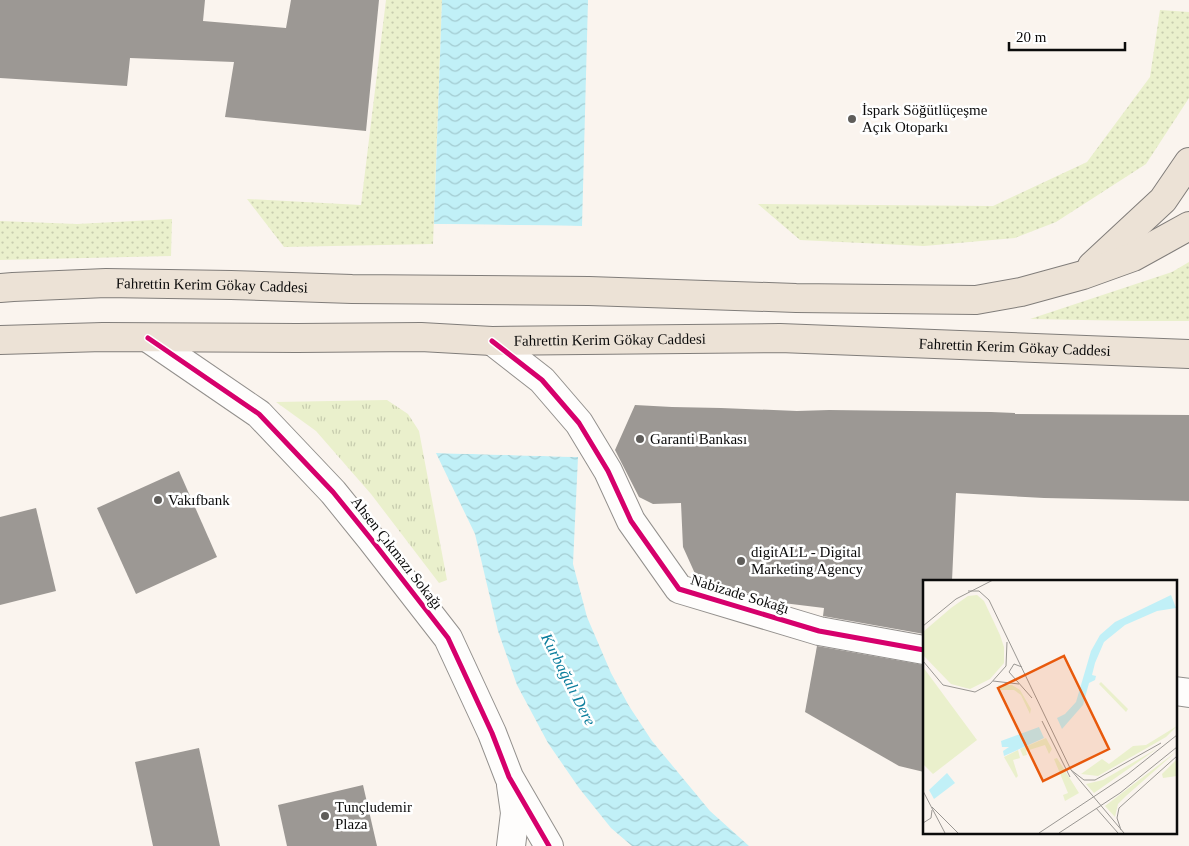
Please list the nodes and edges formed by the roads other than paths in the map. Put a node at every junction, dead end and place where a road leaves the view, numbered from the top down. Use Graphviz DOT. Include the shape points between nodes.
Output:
graph roads {
  1 [pos="1189,162"];
  2 [pos="1189,226"];
  3 [pos="1083,275"];
  4 [pos="0,288"];
  5 [pos="148,338"];
  6 [pos="0,340"];
  7 [pos="492,341"];
  8 [pos="1189,354"];
  9 [pos="923,650"];
  10 [pos="1176,691"];
  11 [pos="1189,693"];
  12 [pos="510,777"];
  13 [pos="511,846"];
  14 [pos="549,846"];
  1 -- 3 [label="main road" via="1163,200"];
  2 -- 3 [label="main road, Fahrettin Kerim Gökay Caddesi" via="1132,257"];
  3 -- 4 [label="main road, Fahrettin Kerim Gökay Caddesi" via="976,300 106,283"];
  5 -- 6 [label="main road, Fahrettin Kerim Gökay Caddesi"];
  5 -- 7 [label="main road, Fahrettin Kerim Gökay Caddesi" via="421,337"];
  5 -- 12 [label="street, Ahsen Çıkmazı Sokağı" via="259,414 333,492 448,638"];
  7 -- 8 [label="main road, Fahrettin Kerim Gökay Caddesi" via="780,338"];
  7 -- 9 [label="street, Nabizade Sokağı" via="542,380 579,423 608,471 631,521 679,589 819,631"];
  10 -- 11 [label="street"];
  12 -- 13 [label="street" via="515,813"];
  12 -- 14 [label="street, Ahsen Çıkmazı Sokağı"];
}
